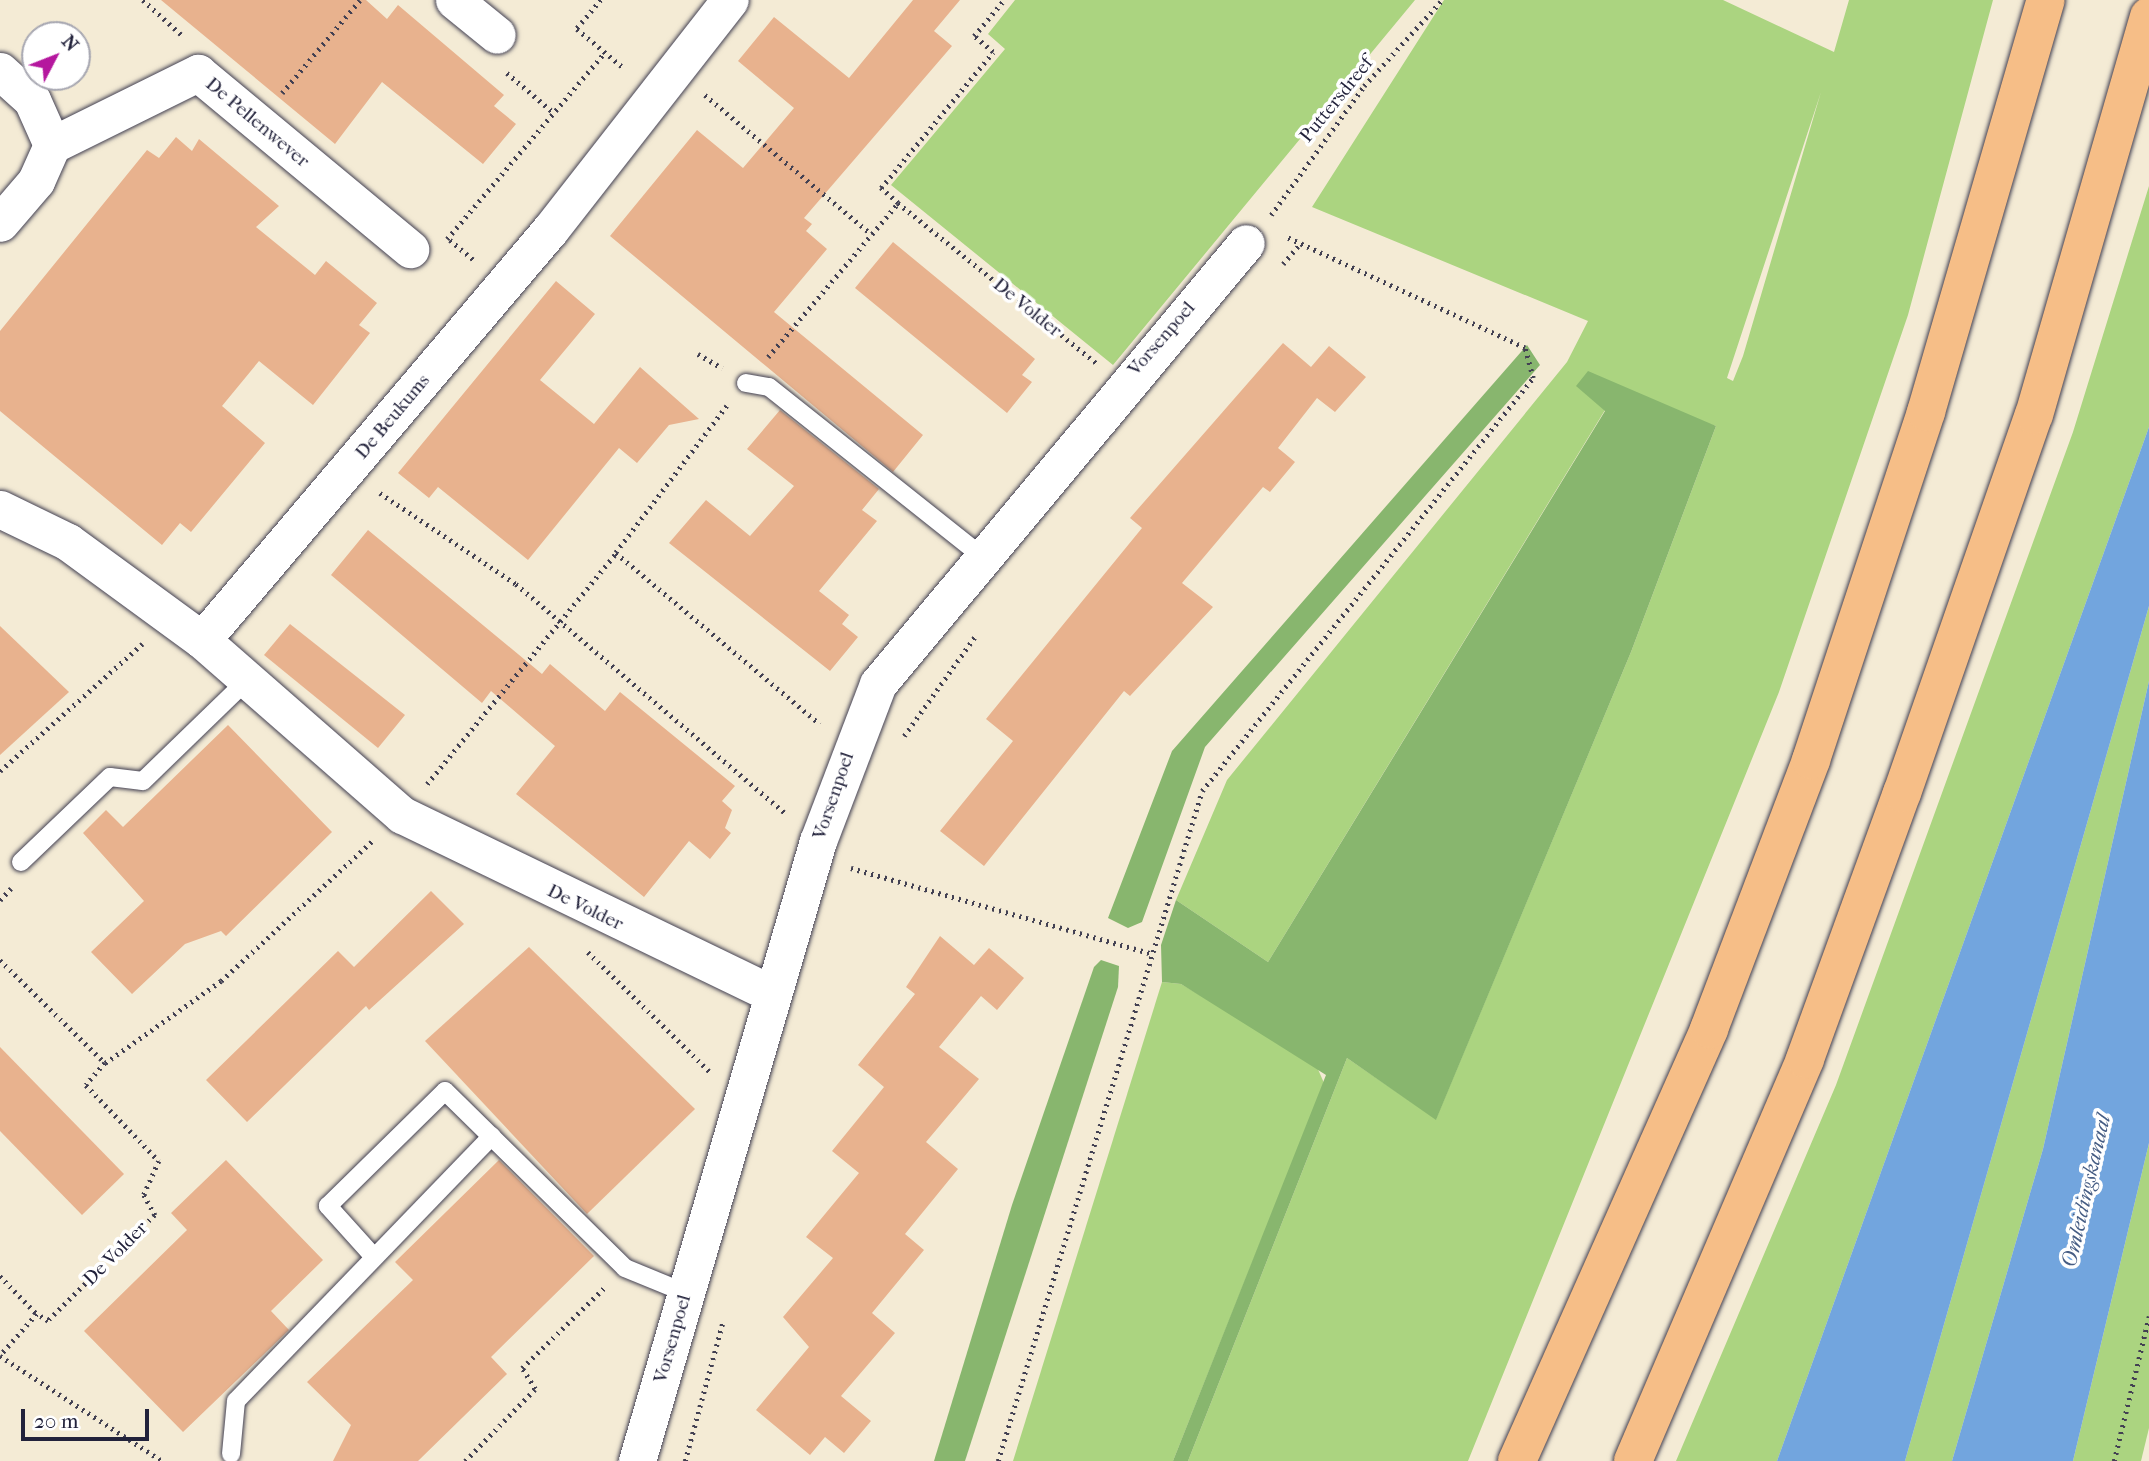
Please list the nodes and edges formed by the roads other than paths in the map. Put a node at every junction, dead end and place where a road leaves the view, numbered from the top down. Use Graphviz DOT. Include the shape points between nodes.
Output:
graph roads {
  1 [pos="454,0"];
  2 [pos="730,0"];
  3 [pos="2046,0"];
  4 [pos="2149,16"];
  5 [pos="497,35"];
  6 [pos="0,71"];
  7 [pos="52,145"];
  8 [pos="0,223"];
  9 [pos="1261,233"];
  10 [pos="410,249"];
  11 [pos="747,383"];
  12 [pos="0,509"];
  13 [pos="980,555"];
  14 [pos="202,640"];
  15 [pos="244,684"];
  16 [pos="21,862"];
  17 [pos="772,994"];
  18 [pos="492,1136"];
  19 [pos="374,1257"];
  20 [pos="686,1293"];
  21 [pos="231,1454"];
  22 [pos="637,1461"];
  23 [pos="1517,1461"];
  24 [pos="1633,1461"];
  1 -- 5 [label="street"];
  2 -- 14 [label="street, De Beukums" via="669,84"];
  3 -- 23 [label="highway" via="1926,412 1811,760 1709,1029"];
  4 -- 24 [label="highway" via="2034,415 1902,793 1805,1059"];
  6 -- 7 [label="street" via="32,100"];
  7 -- 8 [label="street" via="36,181"];
  7 -- 10 [label="street, De Pellenwever" via="198,73"];
  9 -- 13 [label="street, Vorsenpoel" via="1123,385"];
  11 -- 13 [label="lane" via="769,387"];
  12 -- 14 [label="street" via="68,542"];
  13 -- 17 [label="street, Vorsenpoel" via="878,684 818,841"];
  14 -- 15 [label="street, De Volder"];
  15 -- 16 [label="lane" via="143,781 110,777"];
  15 -- 17 [label="street, De Volder" via="402,815 571,902"];
  17 -- 20 [label="street, Vorsenpoel"];
  18 -- 19 [label="lane"];
  18 -- 19 [label="lane" via="445,1091 328,1206"];
  18 -- 20 [label="lane" via="625,1268"];
  19 -- 21 [label="lane" via="236,1401"];
  20 -- 22 [label="street, Vorsenpoel"];
}
